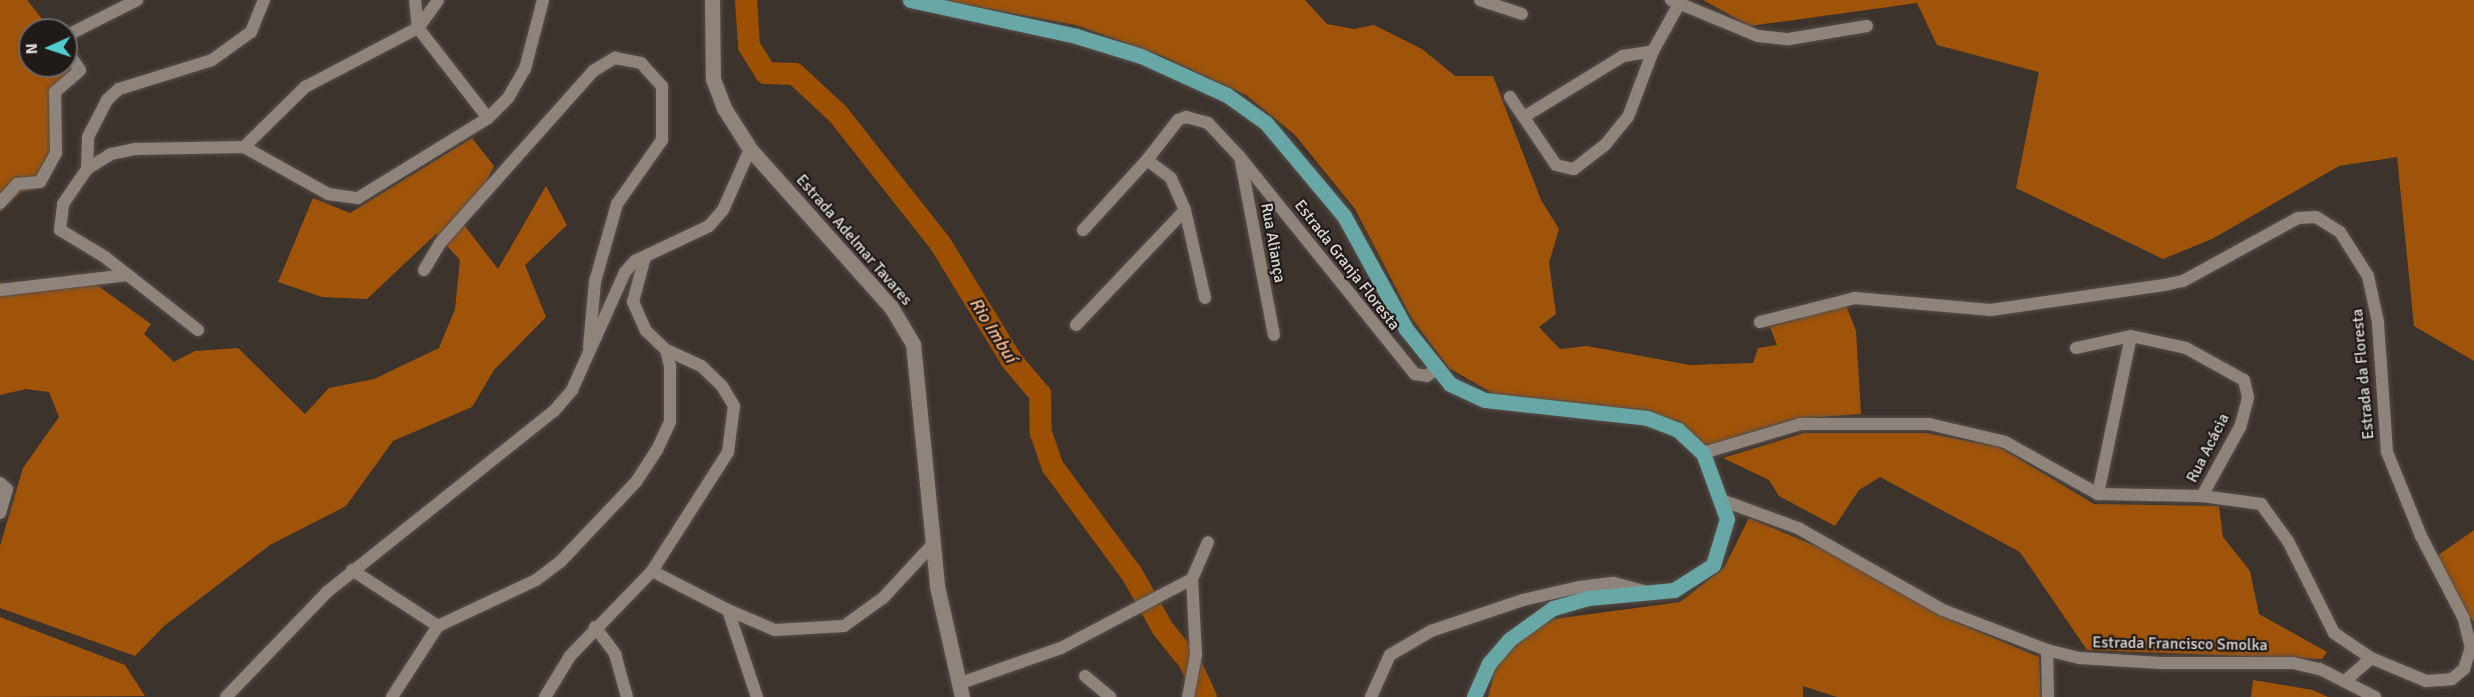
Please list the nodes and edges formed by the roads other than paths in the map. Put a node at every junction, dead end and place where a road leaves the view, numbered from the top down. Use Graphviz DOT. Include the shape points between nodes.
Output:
graph roads {
  1 [pos="137,0"];
  2 [pos="264,0"];
  3 [pos="415,0"];
  4 [pos="438,0"];
  5 [pos="543,0"];
  6 [pos="712,0"];
  7 [pos="909,0"];
  8 [pos="1480,0"];
  9 [pos="1675,2"];
  10 [pos="1522,14"];
  11 [pos="1867,26"];
  12 [pos="418,28"];
  13 [pos="78,30"];
  14 [pos="1653,51"];
  15 [pos="71,78"];
  16 [pos="1510,97"];
  17 [pos="1527,115"];
  18 [pos="488,118"];
  19 [pos="244,147"];
  20 [pos="750,149"];
  21 [pos="1239,156"];
  22 [pos="1147,160"];
  23 [pos="87,169"];
  24 [pos="0,203"];
  25 [pos="1185,210"];
  26 [pos="1083,230"];
  27 [pos="645,257"];
  28 [pos="424,270"];
  29 [pos="128,275"];
  30 [pos="0,290"];
  31 [pos="1205,298"];
  32 [pos="1760,322"];
  33 [pos="1076,325"];
  34 [pos="198,330"];
  35 [pos="1274,335"];
  36 [pos="2132,336"];
  37 [pos="2076,348"];
  38 [pos="666,350"];
  39 [pos="588,357"];
  40 [pos="1436,369"];
  41 [pos="1703,453"];
  42 [pos="0,483"];
  43 [pos="2097,494"];
  44 [pos="2202,496"];
  45 [pos="1724,501"];
  46 [pos="0,513"];
  47 [pos="1208,542"];
  48 [pos="934,543"];
  49 [pos="352,570"];
  50 [pos="652,571"];
  51 [pos="1192,579"];
  52 [pos="1650,592"];
  53 [pos="728,610"];
  54 [pos="438,626"];
  55 [pos="596,627"];
  56 [pos="2047,650"];
  57 [pos="2371,658"];
  58 [pos="2469,671"];
  59 [pos="1084,676"];
  60 [pos="2346,680"];
  61 [pos="960,691"];
  62 [pos="226,697"];
  63 [pos="392,697"];
  64 [pos="545,697"];
  65 [pos="627,697"];
  66 [pos="757,697"];
  67 [pos="1110,697"];
  68 [pos="1188,697"];
  69 [pos="1371,697"];
  70 [pos="1474,697"];
  71 [pos="2048,697"];
  72 [pos="2375,697"];
  1 -- 13 [label="street"];
  2 -- 23 [label="street" via="251,32 212,60 135,83 107,100 88,137"];
  3 -- 12 [label="street"];
  4 -- 12 [label="street"];
  5 -- 18 [label="street" via="525,69 508,98"];
  6 -- 20 [label="street, Estrada Adelmar Tavares" via="713,79"];
  7 -- 40 [label="main road" via="1141,56 1237,102 1266,123 1344,216 1406,329"];
  8 -- 10 [label="street"];
  9 -- 11 [label="street" via="1758,36 1789,39"];
  9 -- 14 [label="street"];
  12 -- 18 [label="street"];
  12 -- 19 [label="street" via="305,87"];
  14 -- 17 [label="street" via="1623,56"];
  14 -- 17 [label="street" via="1628,117 1605,145 1574,169 1556,165"];
  15 -- 24 [label="street" via="55,92 56,153 40,182 17,184"];
  16 -- 17 [label="street"];
  18 -- 19 [label="street" via="358,198 343,200"];
  19 -- 23 [label="street" via="135,149 111,154"];
  20 -- 27 [label="street" via="723,210 709,226"];
  20 -- 48 [label="street, Estrada Adelmar Tavares" via="909,333"];
  21 -- 22 [label="street, Estrada Granja Floresta" via="1208,123 1186,117 1178,120"];
  21 -- 35 [label="street, Rua Aliança"];
  21 -- 40 [label="street, Estrada Granja Floresta" via="1394,352 1415,374 1427,376"];
  22 -- 25 [label="street" via="1171,178"];
  22 -- 26 [label="street"];
  23 -- 29 [label="street" via="63,204 60,230"];
  25 -- 31 [label="street"];
  25 -- 33 [label="street"];
  27 -- 38 [label="street" via="633,302 646,331"];
  27 -- 39 [label="street" via="635,261 616,286"];
  28 -- 39 [label="street" via="440,243 593,71 615,58 641,63 662,86 662,140 616,204 595,282"];
  29 -- 30 [label="street"];
  29 -- 34 [label="street"];
  32 -- 58 [label="street, Estrada da Floresta" via="1855,298 1990,310 2164,285 2184,281 2298,218 2316,217 2340,232 2368,276 2378,322 2387,452 2421,536 2464,619 2471,648"];
  36 -- 37 [label="street, Rua Acácia"];
  36 -- 43 [label="street"];
  36 -- 44 [label="street, Rua Acácia" via="2214,360 2248,389 2240,427"];
  38 -- 50 [label="street" via="701,366 722,386 734,406 734,430 702,497"];
  38 -- 54 [label="street" via="670,422 636,482 561,561 536,580"];
  39 -- 49 [label="street" via="554,411"];
  40 -- 41 [label="main road" via="1450,384 1485,400 1647,418 1678,430"];
  41 -- 43 [label="street, Estrada da Floresta" via="1800,424 1929,424 2005,442"];
  41 -- 45 [label="main road"];
  42 -- 46 [label="street" via="7,489"];
  43 -- 44 [label="street, Estrada da Floresta"];
  44 -- 57 [label="street, Estrada da Floresta" via="2261,504 2273,516 2323,618 2334,633"];
  45 -- 52 [label="main road" via="1726,536 1713,565 1674,590"];
  45 -- 56 [label="street, Estrada Francisco Smolka" via="1798,528 1943,610"];
  47 -- 51 [label="street"];
  48 -- 53 [label="street" via="883,598 844,626 775,630"];
  48 -- 61 [label="street, Estrada Adelmar Tavares"];
  49 -- 54 [label="street"];
  49 -- 62 [label="street"];
  50 -- 53 [label="street"];
  50 -- 55 [label="street"];
  51 -- 61 [label="street" via="1061,648"];
  51 -- 68 [label="street" via="1196,655"];
  52 -- 69 [label="street" via="1614,583 1579,588 1453,623 1390,655"];
  52 -- 70 [label="main road" via="1587,598 1530,621 1489,663"];
  53 -- 66 [label="street"];
  54 -- 63 [label="street"];
  55 -- 64 [label="street" via="570,656"];
  55 -- 65 [label="street" via="615,654"];
  56 -- 60 [label="street, Estrada Francisco Smolka" via="2079,658 2162,663 2293,663"];
  56 -- 71 [label="street"];
  57 -- 58 [label="street, Estrada da Floresta" via="2426,681 2452,679"];
  57 -- 60 [label="street"];
  59 -- 67 [label="street"];
  60 -- 72 [label="street, Estrada Francisco Smolka"];
}
